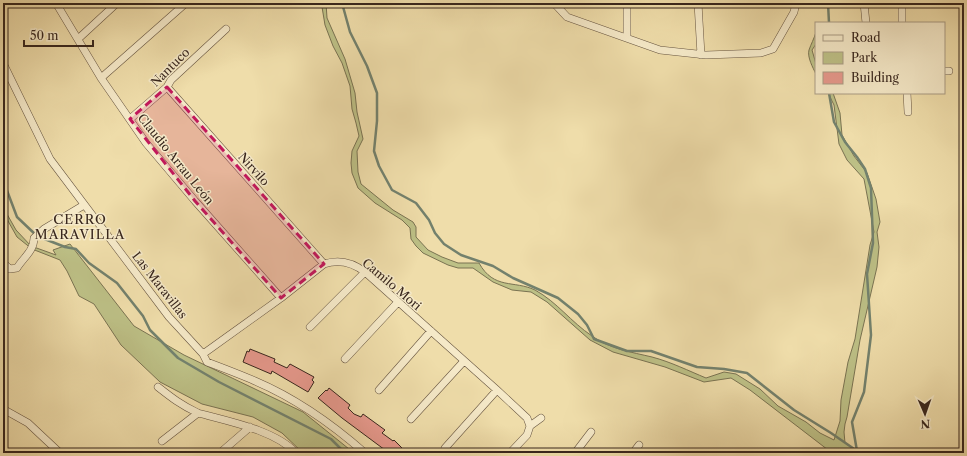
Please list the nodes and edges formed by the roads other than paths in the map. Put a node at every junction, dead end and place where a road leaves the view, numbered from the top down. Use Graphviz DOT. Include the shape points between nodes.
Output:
graph roads {
  1 [pos="56,3"];
  2 [pos="117,3"];
  3 [pos="186,3"];
  4 [pos="627,3"];
  5 [pos="698,3"];
  6 [pos="796,3"];
  7 [pos="864,3"];
  8 [pos="902,3"];
  9 [pos="556,4"];
  10 [pos="866,22"];
  11 [pos="902,22"];
  12 [pos="226,29"];
  13 [pos="626,38"];
  14 [pos="78,39"];
  15 [pos="701,54"];
  16 [pos="3,63"];
  17 [pos="101,78"];
  18 [pos="167,87"];
  19 [pos="907,94"];
  20 [pos="908,112"];
  21 [pos="130,120"];
  22 [pos="84,205"];
  23 [pos="3,263"];
  24 [pos="324,264"];
  25 [pos="365,272"];
  26 [pos="281,298"];
  27 [pos="398,302"];
  28 [pos="310,327"];
  29 [pos="431,331"];
  30 [pos="203,354"];
  31 [pos="345,359"];
  32 [pos="464,361"];
  33 [pos="158,387"];
  34 [pos="379,390"];
  35 [pos="497,390"];
  36 [pos="3,409"];
  37 [pos="198,413"];
  38 [pos="411,418"];
  39 [pos="541,418"];
  40 [pos="530,426"];
  41 [pos="250,427"];
  42 [pos="591,432"];
  43 [pos="162,441"];
  44 [pos="639,445"];
  45 [pos="445,448"];
  46 [pos="294,452"];
  47 [pos="60,453"];
  48 [pos="220,453"];
  49 [pos="364,453"];
  50 [pos="510,453"];
  51 [pos="574,453"];
  52 [pos="633,453"];
  1 -- 14 [label="street, Claudio Arrau León"];
  2 -- 14 [label="street"];
  3 -- 17 [label="street"];
  4 -- 13 [label="street"];
  5 -- 15 [label="street"];
  6 -- 15 [label="street" via="794,12 772,49 761,53"];
  7 -- 10 [label="street"];
  8 -- 11 [label="street"];
  9 -- 13 [label="street" via="568,17"];
  12 -- 18 [label="street, Nantuco" via="171,80"];
  13 -- 15 [label="street" via="660,50"];
  14 -- 17 [label="street, Claudio Arrau León"];
  16 -- 22 [label="street, Las Maravillas" via="50,159"];
  17 -- 21 [label="street, Claudio Arrau León"];
  18 -- 21 [label="street, Nantuco"];
  18 -- 24 [label="street, Nirvilo"];
  19 -- 20 [label="street"];
  21 -- 26 [label="street, Claudio Arrau León" via="180,184"];
  22 -- 23 [label="street" via="44,229 34,238 30,252 16,268 10,269"];
  22 -- 30 [label="street, Las Maravillas" via="169,317"];
  24 -- 25 [label="street, Camilo Mori" via="343,261"];
  24 -- 26 [label="street"];
  25 -- 27 [label="street, Camilo Mori"];
  25 -- 28 [label="street"];
  26 -- 30 [label="street"];
  27 -- 29 [label="street, Camilo Mori"];
  27 -- 31 [label="street"];
  29 -- 32 [label="street, Camilo Mori"];
  29 -- 34 [label="street"];
  30 -- 49 [label="street, Las Maravillas" via="207,362 256,381 296,402 333,427"];
  32 -- 35 [label="street, Camilo Mori"];
  32 -- 38 [label="street"];
  33 -- 37 [label="street" via="179,404"];
  35 -- 40 [label="street, Camilo Mori" via="527,418"];
  35 -- 45 [label="street"];
  36 -- 47 [label="street" via="28,423"];
  37 -- 41 [label="street"];
  37 -- 43 [label="street"];
  39 -- 40 [label="street"];
  40 -- 50 [label="street" via="527,435"];
  41 -- 46 [label="street" via="276,438"];
  41 -- 48 [label="street"];
  42 -- 51 [label="street"];
  44 -- 52 [label="street"];
}
